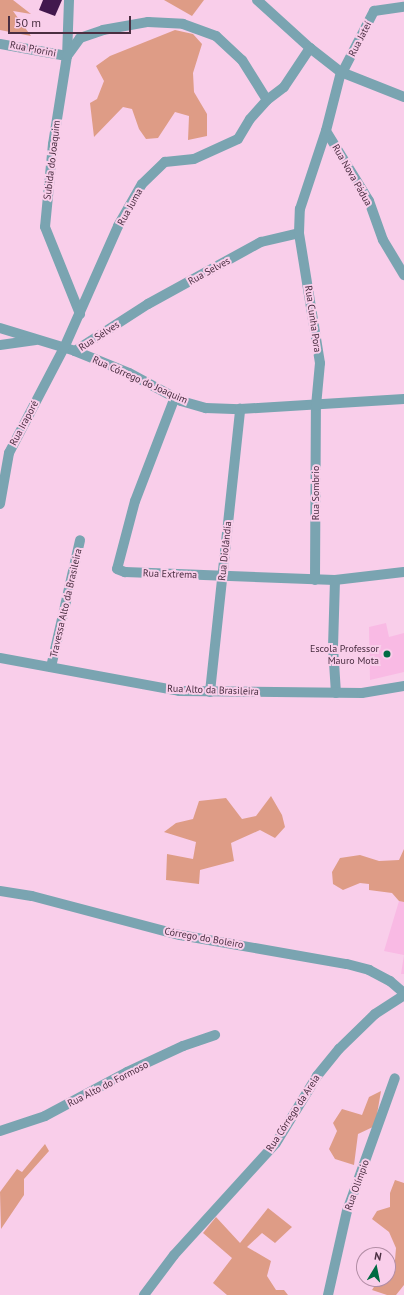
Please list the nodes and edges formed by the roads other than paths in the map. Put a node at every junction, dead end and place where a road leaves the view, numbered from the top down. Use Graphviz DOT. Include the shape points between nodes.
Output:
graph roads {
  1 [pos="69,0"];
  2 [pos="257,0"];
  3 [pos="404,7"];
  4 [pos="0,44"];
  5 [pos="310,48"];
  6 [pos="67,56"];
  7 [pos="342,73"];
  8 [pos="404,97"];
  9 [pos="267,100"];
  10 [pos="326,131"];
  11 [pos="299,233"];
  12 [pos="404,274"];
  13 [pos="80,314"];
  14 [pos="122,320"];
  15 [pos="0,328"];
  16 [pos="40,339"];
  17 [pos="0,345"];
  18 [pos="64,348"];
  19 [pos="75,351"];
  20 [pos="175,397"];
  21 [pos="404,399"];
  22 [pos="316,406"];
  23 [pos="240,409"];
  24 [pos="0,504"];
  25 [pos="80,540"];
  26 [pos="404,572"];
  27 [pos="223,576"];
  28 [pos="315,580"];
  29 [pos="335,580"];
  30 [pos="0,658"];
  31 [pos="51,667"];
  32 [pos="404,686"];
  33 [pos="210,692"];
  34 [pos="336,693"];
  35 [pos="0,891"];
  36 [pos="404,994"];
  37 [pos="215,1035"];
  38 [pos="395,1078"];
  39 [pos="0,1131"];
  40 [pos="144,1295"];
  41 [pos="328,1295"];
  1 -- 6 [label="street, Subida do Joaquim"];
  2 -- 5 [label="street"];
  3 -- 7 [label="street, Rua Jateí" via="374,11"];
  4 -- 6 [label="street, Rua Piorini"];
  5 -- 7 [label="street"];
  5 -- 9 [label="street, Rua Juma" via="284,87"];
  6 -- 9 [label="street" via="80,38 103,30 148,22 183,24 216,36 242,60"];
  6 -- 13 [label="street, Subida do Joaquim" via="53,144 45,227"];
  7 -- 8 [label="street"];
  7 -- 10 [label="street"];
  9 -- 13 [label="street, Rua Juma" via="250,119 238,139 194,159 165,162 142,184 118,226"];
  10 -- 11 [label="street, Rua Cunha Pora" via="300,209"];
  10 -- 12 [label="street, Rua Nova Pádua" via="369,201 383,240"];
  11 -- 14 [label="street, Rua Selves" via="260,242"];
  11 -- 22 [label="street, Rua Cunha Pora" via="319,357"];
  13 -- 18 [label="street, Rua Juma"];
  14 -- 19 [label="street, Rua Sélves"];
  15 -- 16 [label="street, Rua Córrego do Joaquim"];
  16 -- 17 [label="street"];
  16 -- 18 [label="street, Rua Córrego do Joaquim"];
  18 -- 19 [label="street, Rua Córrego do Joaquim"];
  18 -- 24 [label="street, Rua Iraporé" via="9,453"];
  19 -- 20 [label="street, Rua Córrego do Joaquim" via="129,373"];
  20 -- 23 [label="street, Rua Córrego do Joaquim" via="206,408"];
  20 -- 27 [label="street, Rua Extrema" via="135,501 117,569 125,572"];
  21 -- 22 [label="street, Rua Córrego do Joaquim"];
  22 -- 23 [label="street, Rua Córrego do Joaquim"];
  22 -- 28 [label="street, Rua Sombrio"];
  23 -- 27 [label="street, Rua Diolândia"];
  25 -- 31 [label="street, Travessa Alto da Brasileira"];
  26 -- 29 [label="street, Rua Extrema"];
  27 -- 28 [label="street, Rua Extrema"];
  27 -- 33 [label="street, Rua Diolândia"];
  28 -- 29 [label="street, Rua Extrema"];
  29 -- 34 [label="street" via="333,647"];
  30 -- 31 [label="street, Rua Alto da Brasileira"];
  31 -- 33 [label="street, Rua Alto da Brasileira" via="158,688"];
  32 -- 34 [label="street, Rua Alto da Brasileira" via="362,693"];
  33 -- 34 [label="street, Rua Alto da Brasileira"];
  35 -- 36 [label="street, Córrego do Boleiro" via="32,896 180,935 348,964 369,970 390,981"];
  36 -- 40 [label="street, Rua Córrego da Areia" via="375,1014 339,1048 314,1080 276,1143 183,1245"];
  37 -- 39 [label="street, Rua Alto do Formoso" via="183,1046 127,1072 46,1116"];
  38 -- 41 [label="street, Rua Olímpio" via="347,1210"];
}
